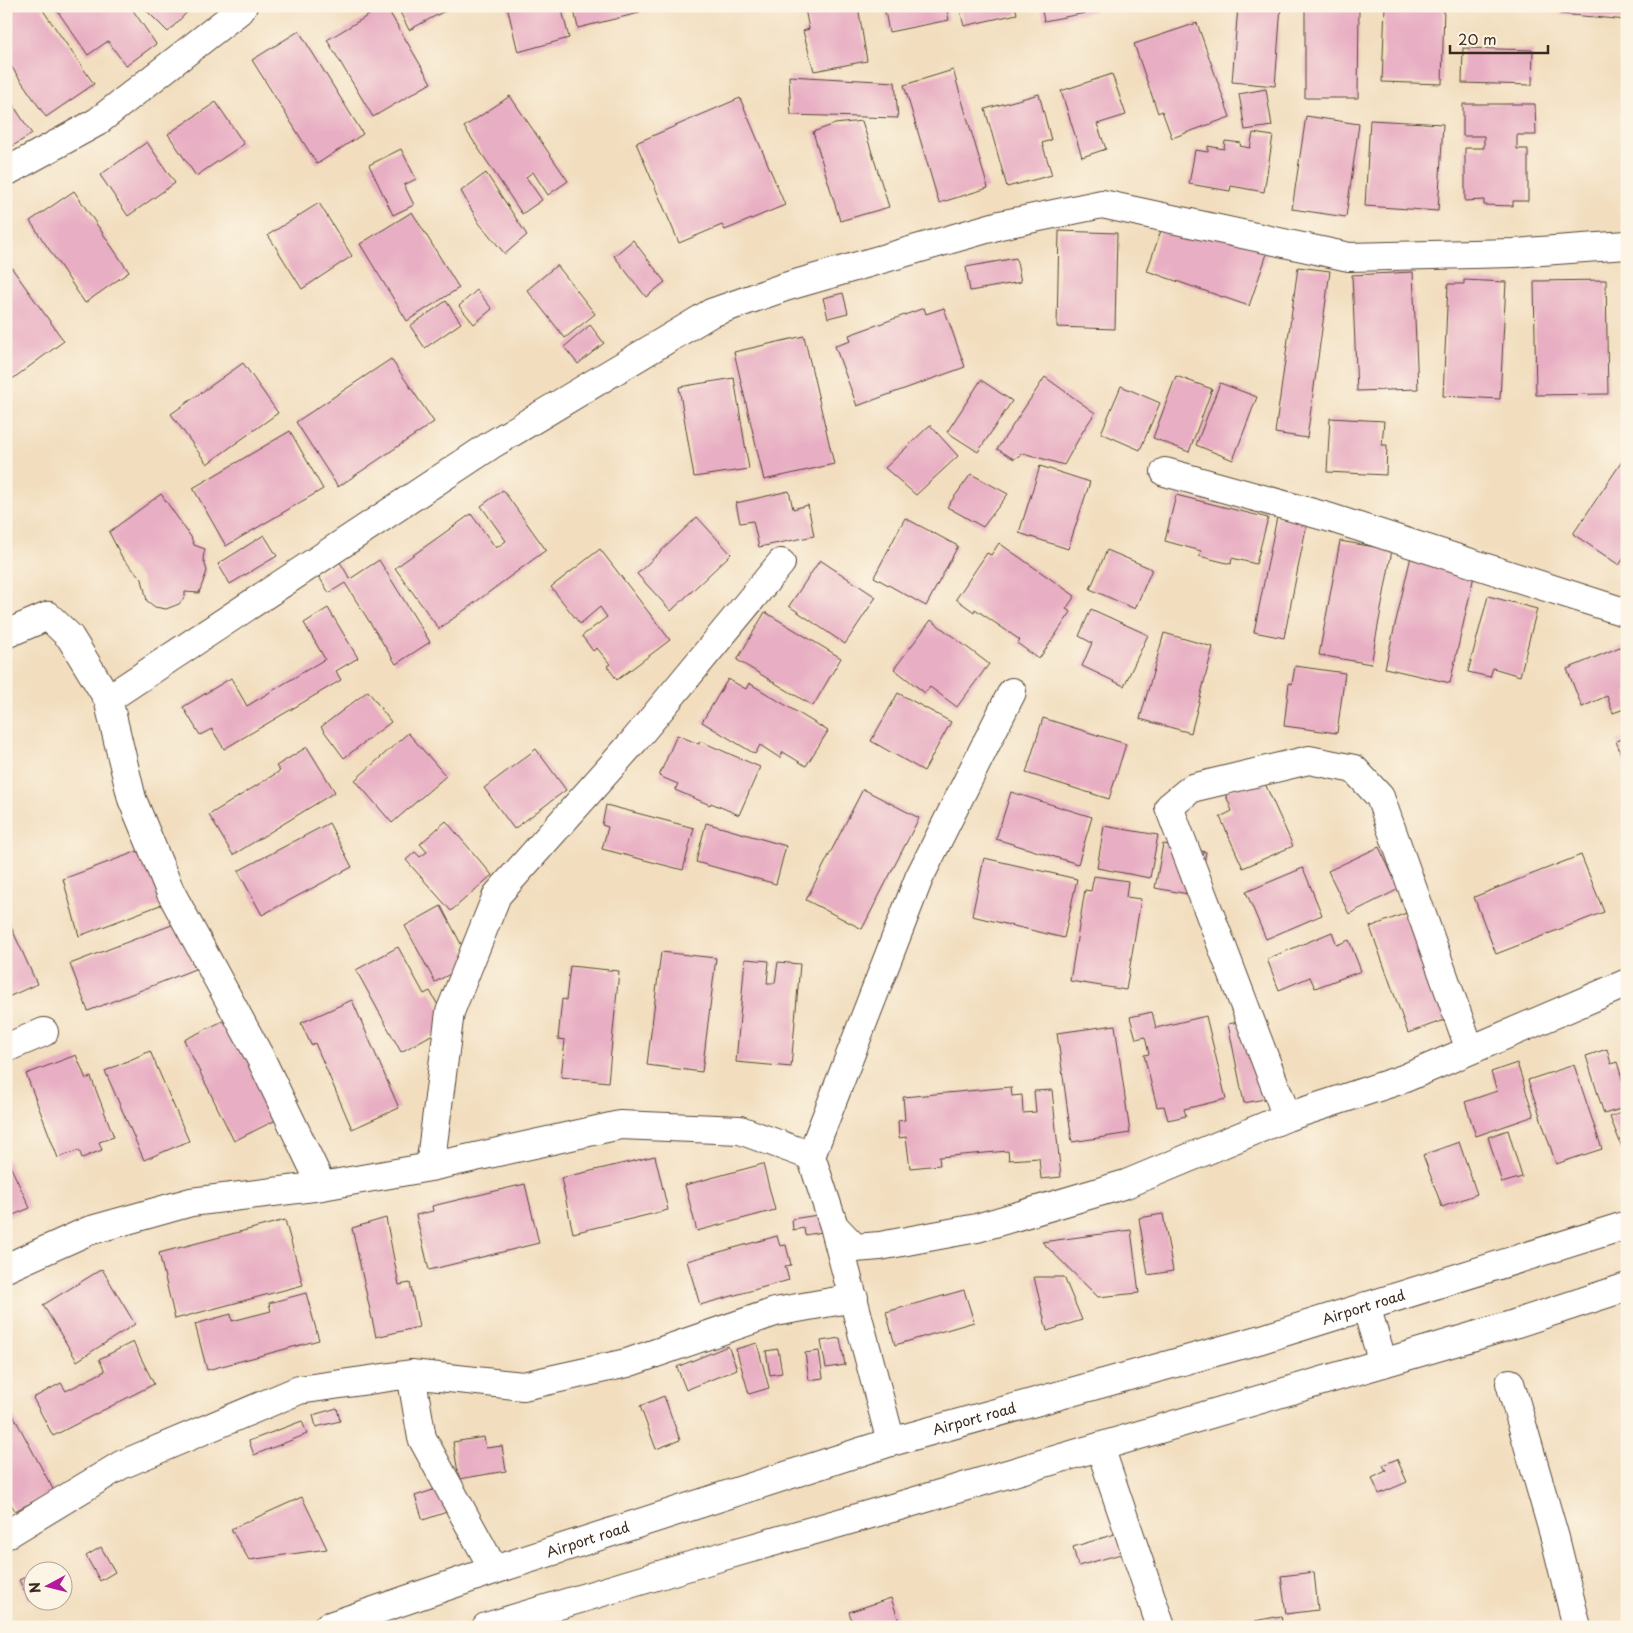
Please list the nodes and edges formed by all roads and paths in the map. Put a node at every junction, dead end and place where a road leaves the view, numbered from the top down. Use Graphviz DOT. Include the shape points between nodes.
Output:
graph roads {
  1 [pos="243,6"];
  2 [pos="6,172"];
  3 [pos="1627,245"];
  4 [pos="1165,472"];
  5 [pos="781,563"];
  6 [pos="1627,611"];
  7 [pos="6,634"];
  8 [pos="1012,692"];
  9 [pos="108,700"];
  10 [pos="1627,983"];
  11 [pos="44,1032"];
  12 [pos="6,1048"];
  13 [pos="1470,1050"];
  14 [pos="1287,1117"];
  15 [pos="811,1156"];
  16 [pos="430,1167"];
  17 [pos="322,1186"];
  18 [pos="1627,1225"];
  19 [pos="834,1226"];
  20 [pos="6,1268"];
  21 [pos="1627,1287"];
  22 [pos="854,1298"];
  23 [pos="1366,1306"];
  24 [pos="1383,1363"];
  25 [pos="411,1374"];
  26 [pos="1510,1383"];
  27 [pos="891,1442"];
  28 [pos="1100,1447"];
  29 [pos="6,1535"];
  30 [pos="494,1570"];
  31 [pos="327,1627"];
  32 [pos="486,1627"];
  33 [pos="1161,1627"];
  34 [pos="1577,1627"];
  1 -- 2 [label="street" via="97,122"];
  3 -- 9 [label="street" via="1513,253 1349,257 1102,204 1000,225 784,287 711,313 491,445"];
  4 -- 6 [label="street" via="1331,518"];
  5 -- 16 [label="street" via="634,741 497,895 450,1012"];
  7 -- 9 [label="street" via="48,616 70,637"];
  8 -- 15 [label="street" via="919,878"];
  9 -- 17 [label="street" via="132,799 170,891 261,1058"];
  10 -- 13 [label="street"];
  11 -- 12 [label="street"];
  13 -- 14 [label="street" via="1403,1079"];
  13 -- 14 [label="street" via="1380,797 1354,769 1309,760 1192,788 1169,807"];
  14 -- 19 [label="street" via="1126,1184 977,1228 855,1248"];
  15 -- 16 [label="street" via="740,1130 620,1125"];
  15 -- 19 [label="street"];
  16 -- 17 [label="street"];
  17 -- 20 [label="street" via="191,1202 88,1231"];
  18 -- 23 [label="street, Airport road"];
  19 -- 22 [label="street"];
  21 -- 24 [label="street"];
  22 -- 25 [label="street" via="775,1312 627,1363 522,1386"];
  22 -- 27 [label="street"];
  23 -- 24 [label="street"];
  23 -- 27 [label="street, Airport road" via="1262,1340"];
  24 -- 28 [label="street"];
  25 -- 29 [label="street" via="299,1390 121,1465"];
  25 -- 30 [label="street" via="422,1438"];
  26 -- 34 [label="street"];
  27 -- 30 [label="street, Airport road"];
  28 -- 32 [label="street"];
  28 -- 33 [label="street"];
  30 -- 31 [label="street, Airport road"];
}
